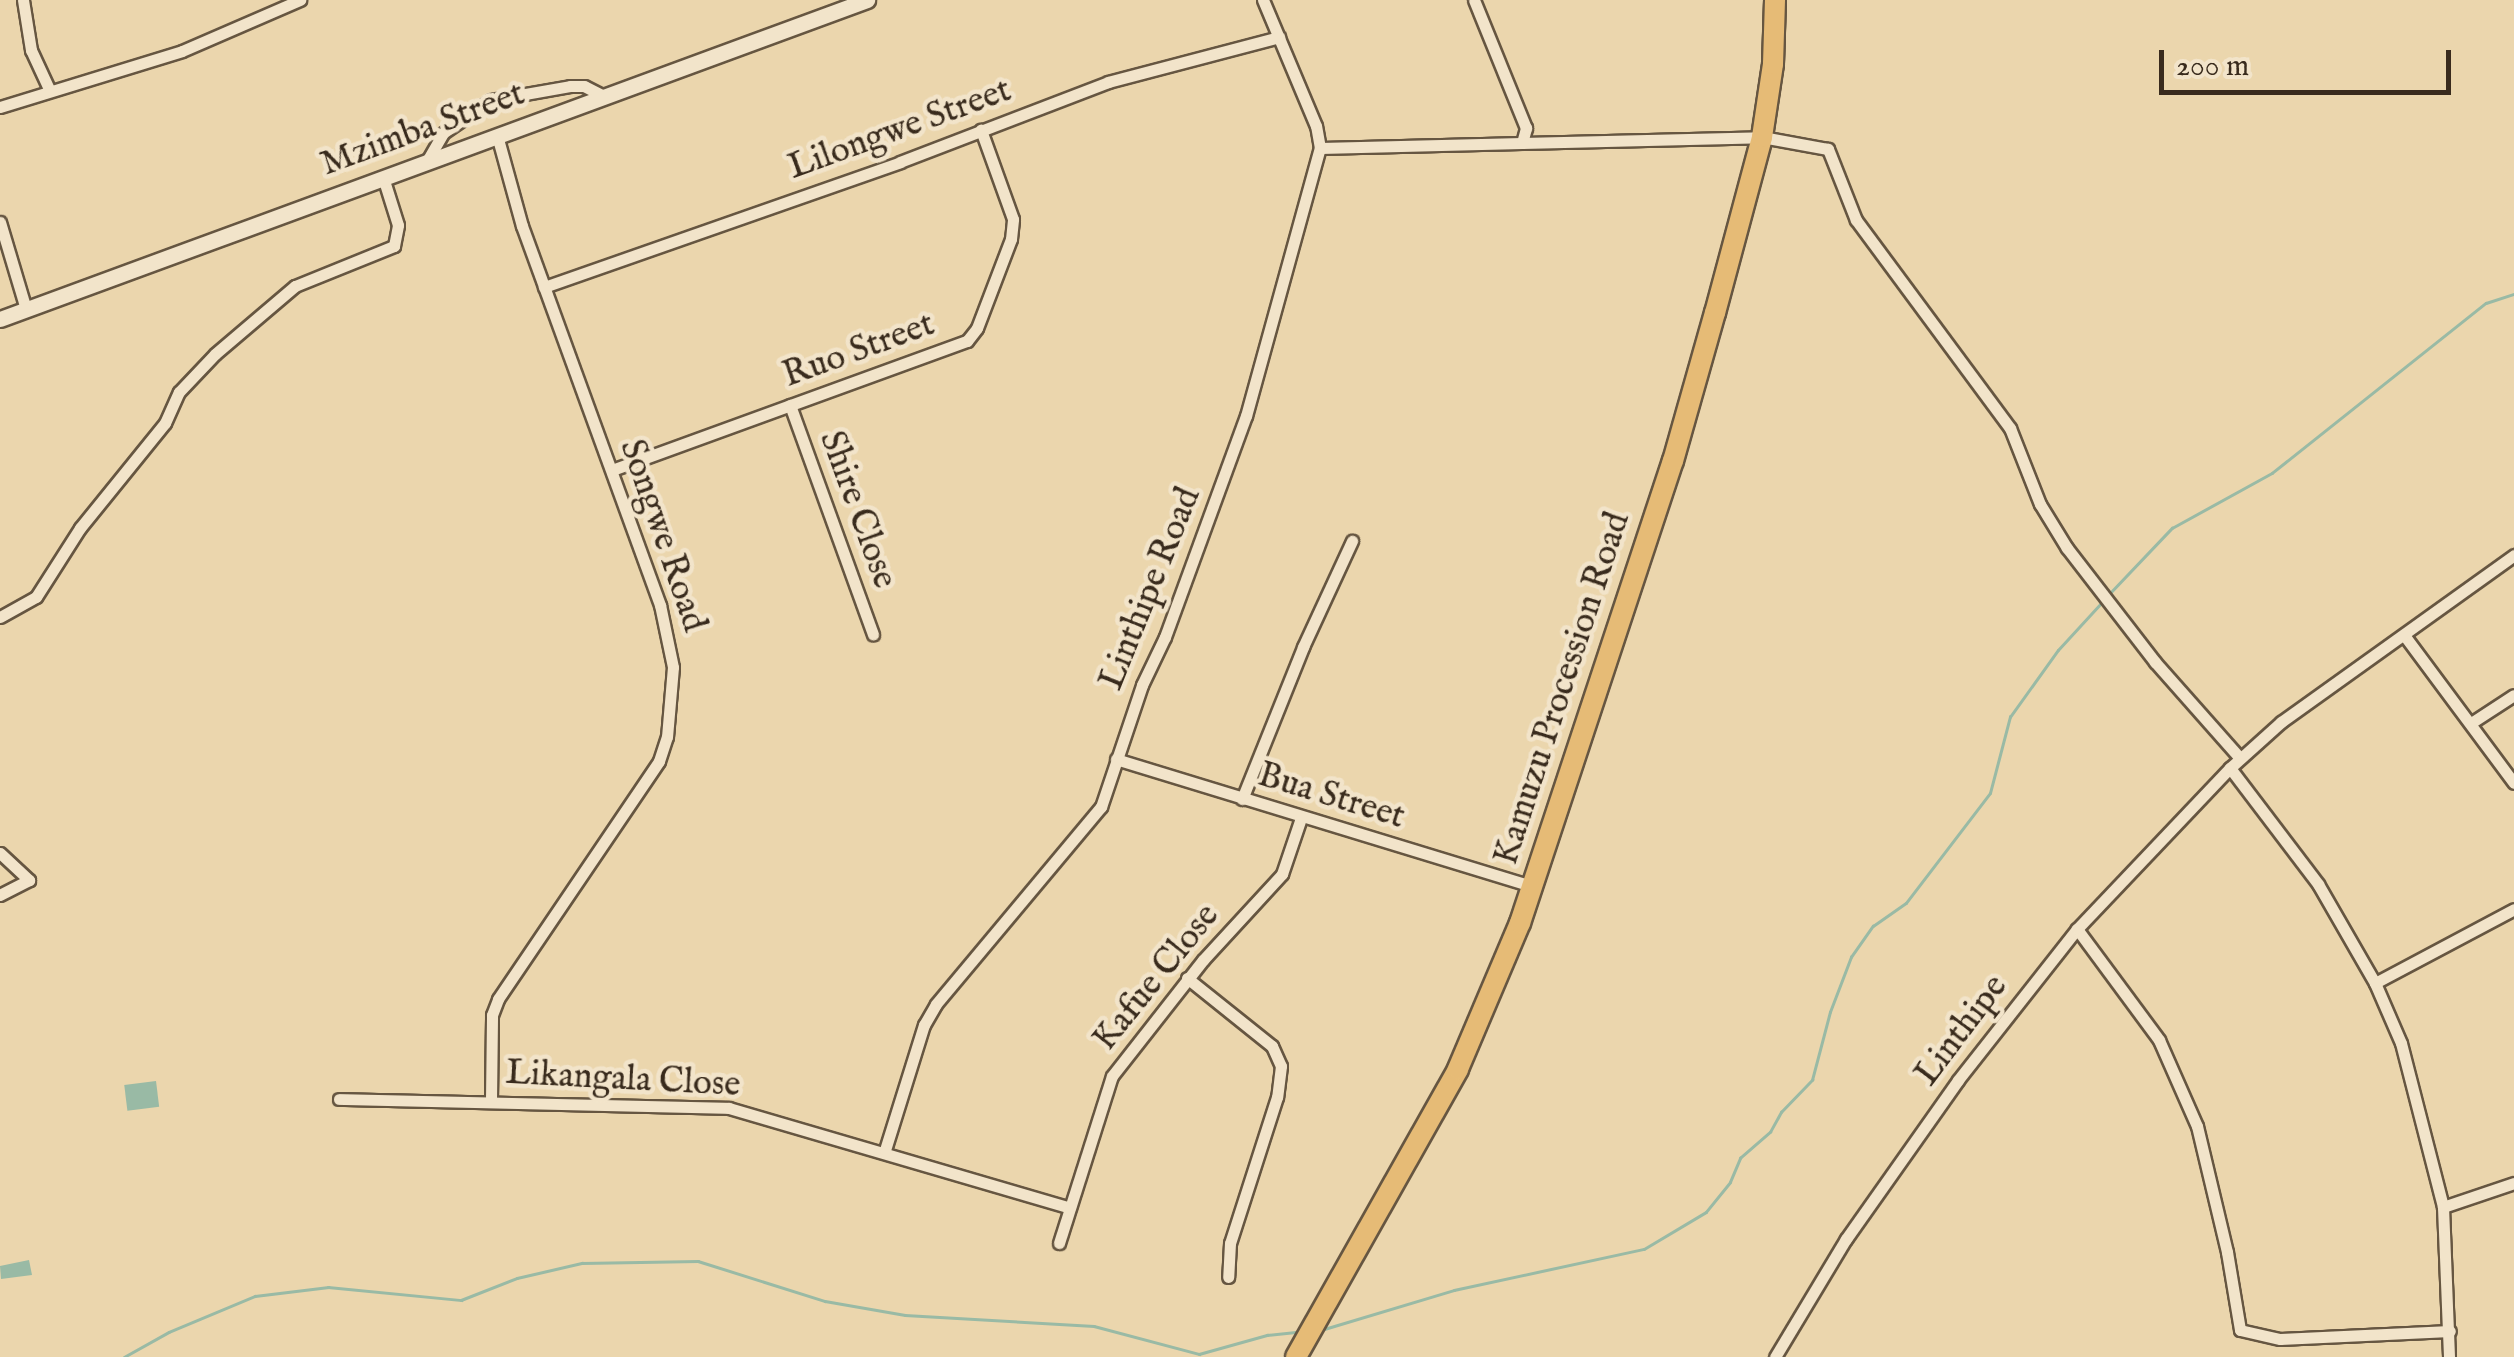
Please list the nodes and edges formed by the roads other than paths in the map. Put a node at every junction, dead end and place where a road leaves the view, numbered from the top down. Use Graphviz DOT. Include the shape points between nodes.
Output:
graph roads {
  1 [pos="23,0"];
  2 [pos="300,0"];
  3 [pos="867,0"];
  4 [pos="1264,0"];
  5 [pos="1474,0"];
  6 [pos="1774,0"];
  7 [pos="1279,37"];
  8 [pos="48,89"];
  9 [pos="604,96"];
  10 [pos="0,107"];
  11 [pos="981,130"];
  12 [pos="497,135"];
  13 [pos="1762,137"];
  14 [pos="1524,140"];
  15 [pos="1320,148"];
  16 [pos="427,161"];
  17 [pos="383,177"];
  18 [pos="0,222"];
  19 [pos="544,287"];
  20 [pos="26,310"];
  21 [pos="0,319"];
  22 [pos="790,404"];
  23 [pos="612,470"];
  24 [pos="1352,541"];
  25 [pos="2514,554"];
  26 [pos="0,617"];
  27 [pos="873,634"];
  28 [pos="2404,634"];
  29 [pos="2514,695"];
  30 [pos="2471,723"];
  31 [pos="1116,759"];
  32 [pos="2235,763"];
  33 [pos="2514,783"];
  34 [pos="1242,799"];
  35 [pos="1301,818"];
  36 [pos="0,853"];
  37 [pos="1532,886"];
  38 [pos="0,895"];
  39 [pos="2514,909"];
  40 [pos="2078,928"];
  41 [pos="1188,978"];
  42 [pos="2375,983"];
  43 [pos="339,1098"];
  44 [pos="491,1100"];
  45 [pos="885,1150"];
  46 [pos="2514,1183"];
  47 [pos="2443,1206"];
  48 [pos="1070,1208"];
  49 [pos="1059,1242"];
  50 [pos="1228,1277"];
  51 [pos="2450,1332"];
  52 [pos="2345,1340"];
  53 [pos="1299,1352"];
  54 [pos="1776,1357"];
  55 [pos="2341,1357"];
  56 [pos="2450,1357"];
  1 -- 8 [label="street" via="31,50"];
  2 -- 8 [label="street" via="182,51"];
  3 -- 9 [label="main road, Mzimba Street"];
  4 -- 7 [label="street"];
  5 -- 14 [label="street"];
  6 -- 13 [label="highway, Kamuzu Procession Road"];
  7 -- 11 [label="street, Lilongwe Street" via="1108,82"];
  7 -- 15 [label="street"];
  8 -- 10 [label="street"];
  9 -- 12 [label="main road, Mzimba Street"];
  9 -- 16 [label="street" via="570,86 491,100 443,133"];
  11 -- 19 [label="street, Lilongwe Street"];
  11 -- 22 [label="street, Ruo Street" via="1013,219 974,334"];
  12 -- 16 [label="main road, Mzimba Street"];
  12 -- 19 [label="street, Songwe Road"];
  13 -- 14 [label="street"];
  13 -- 32 [label="street" via="1828,149 1856,220 2010,428 2040,504 2067,548"];
  13 -- 37 [label="highway, Kamuzu Procession Road" via="1673,462"];
  14 -- 15 [label="street"];
  15 -- 31 [label="street, Linthipe Road" via="1246,416"];
  16 -- 17 [label="main road, Mzimba Street"];
  17 -- 20 [label="main road, Mzimba Street"];
  17 -- 26 [label="street" via="398,224 394,246 294,286 215,354 179,392 165,423 80,528 36,597"];
  18 -- 20 [label="street"];
  19 -- 23 [label="street, Songwe Road"];
  20 -- 21 [label="main road, Mzimba Street"];
  22 -- 23 [label="street, Ruo Street"];
  22 -- 27 [label="street, Shire Close"];
  23 -- 44 [label="street, Songwe Road" via="673,652 667,738 653,772 498,1000"];
  24 -- 34 [label="street"];
  25 -- 28 [label="street, Linthipe"];
  28 -- 30 [label="street"];
  28 -- 32 [label="street, Linthipe"];
  29 -- 30 [label="street"];
  30 -- 33 [label="street"];
  31 -- 34 [label="street, Bua Street"];
  31 -- 45 [label="street, Linthipe Road" via="1092,821 936,1004"];
  32 -- 40 [label="street, Linthipe"];
  32 -- 42 [label="street" via="2318,884"];
  34 -- 35 [label="street, Bua Street"];
  35 -- 37 [label="street, Bua Street"];
  35 -- 41 [label="street, Kafue Close" via="1282,874"];
  36 -- 38 [label="street" via="28,880"];
  37 -- 53 [label="highway, Kamuzu Procession Road" via="1458,1069"];
  39 -- 42 [label="street"];
  40 -- 52 [label="street" via="2160,1040 2197,1126 2240,1330 2280,1340"];
  40 -- 54 [label="street, Linthipe" via="1846,1238"];
  41 -- 48 [label="street, Kafue Close" via="1112,1076"];
  41 -- 50 [label="street" via="1272,1046 1281,1066 1230,1243"];
  42 -- 47 [label="street" via="2401,1043"];
  43 -- 44 [label="street, Likangala Close"];
  44 -- 45 [label="street, Likangala Close" via="730,1108"];
  45 -- 48 [label="street, Likangala Close"];
  46 -- 47 [label="street"];
  47 -- 51 [label="street"];
  48 -- 49 [label="street, Kafue Close"];
  51 -- 52 [label="street"];
  51 -- 56 [label="street"];
  52 -- 55 [label="street"];
}
